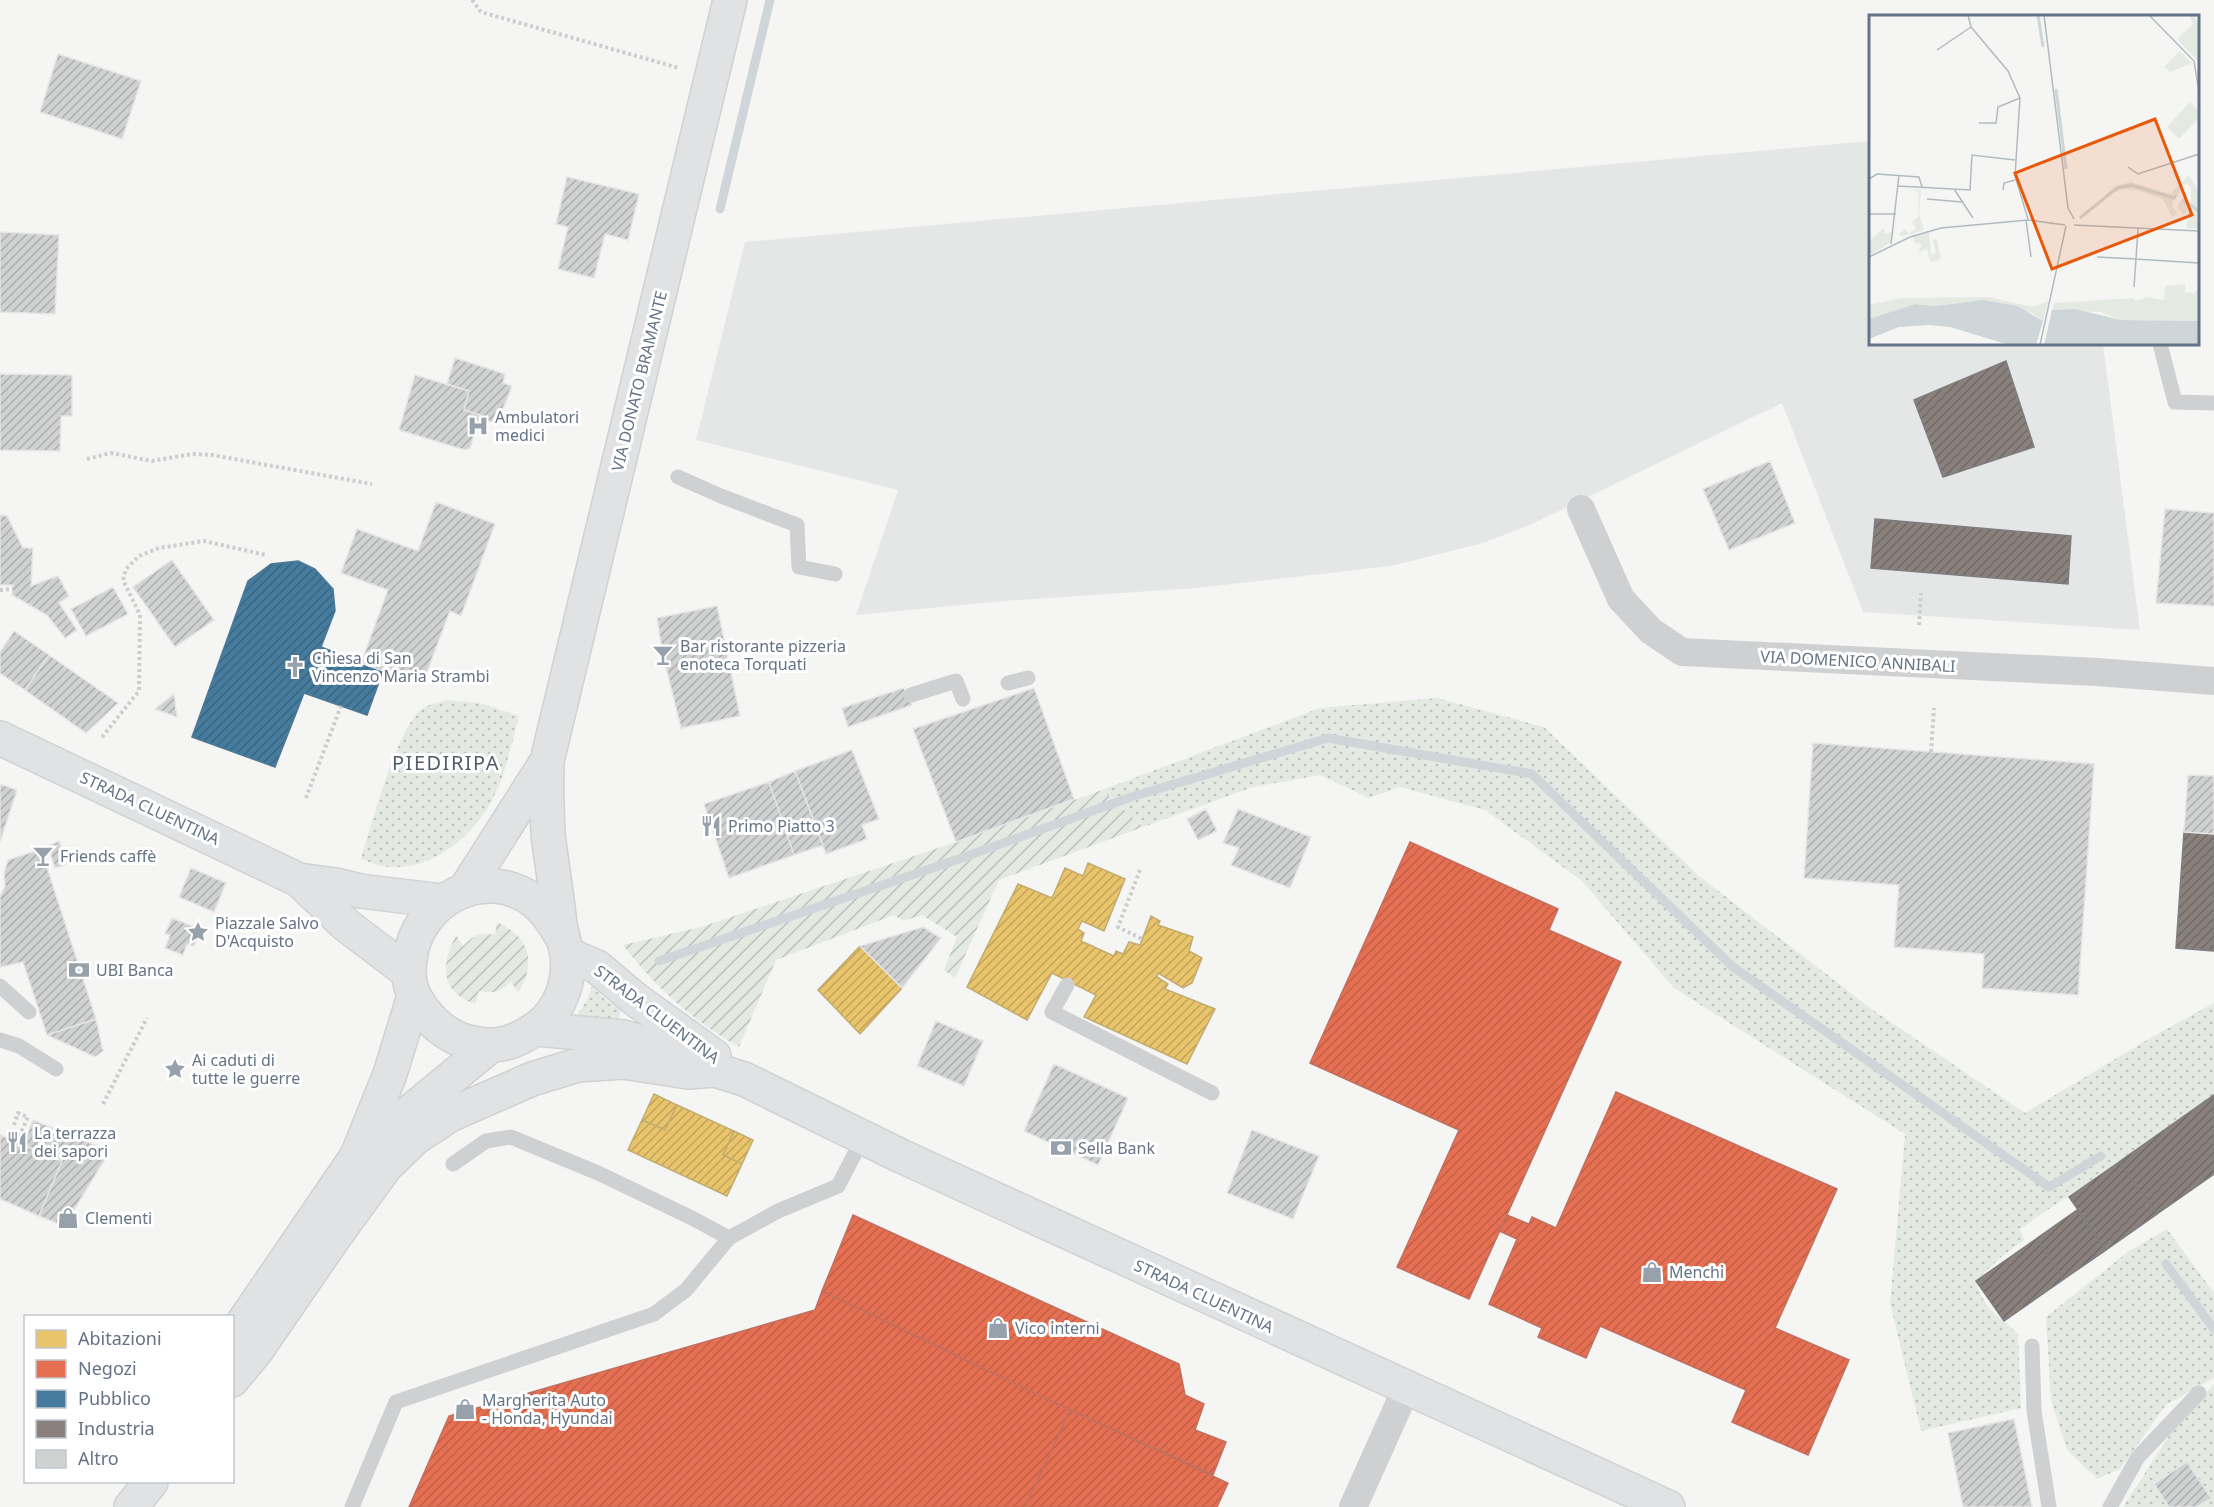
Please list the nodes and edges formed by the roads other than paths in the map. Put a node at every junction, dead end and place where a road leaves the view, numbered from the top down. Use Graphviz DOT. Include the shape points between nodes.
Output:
graph roads {
  1 [pos="730,0"];
  2 [pos="2160,345"];
  3 [pos="2214,403"];
  4 [pos="678,477"];
  5 [pos="1581,509"];
  6 [pos="836,574"];
  7 [pos="1028,678"];
  8 [pos="2214,681"];
  9 [pos="1008,683"];
  10 [pos="911,695"];
  11 [pos="963,699"];
  12 [pos="0,738"];
  13 [pos="547,761"];
  14 [pos="299,880"];
  15 [pos="453,895"];
  16 [pos="564,946"];
  17 [pos="411,984"];
  18 [pos="1066,985"];
  19 [pos="0,986"];
  20 [pos="28,1012"];
  21 [pos="537,1029"];
  22 [pos="0,1041"];
  23 [pos="490,1046"];
  24 [pos="56,1069"];
  25 [pos="729,1074"];
  26 [pos="1212,1093"];
  27 [pos="863,1138"];
  28 [pos="357,1156"];
  29 [pos="453,1164"];
  30 [pos="729,1238"];
  31 [pos="234,1336"];
  32 [pos="2032,1346"];
  33 [pos="234,1378"];
  34 [pos="1406,1389"];
  35 [pos="2199,1394"];
  36 [pos="135,1483"];
  37 [pos="150,1483"];
  38 [pos="119,1507"];
  39 [pos="131,1507"];
  40 [pos="352,1507"];
  41 [pos="1353,1507"];
  42 [pos="1668,1507"];
  43 [pos="2049,1507"];
  44 [pos="2110,1507"];
  1 -- 13 [label="main road, VIA DONATO BRAMANTE"];
  2 -- 3 [label="lane" via="2175,402"];
  4 -- 6 [label="lane" via="797,525 799,567"];
  5 -- 8 [label="street, VIA DOMENICO ANNIBALI" via="1621,599 1651,631 1682,652"];
  7 -- 9 [label="lane"];
  10 -- 11 [label="lane" via="956,681"];
  12 -- 14 [label="main road, STRADA CLUENTINA"];
  13 -- 15 [label="main road, VIA DONATO BRAMANTE"];
  13 -- 16 [label="main road, VIA DONATO BRAMANTE" via="549,839"];
  14 -- 15 [label="main road, STRADA CLUENTINA" via="360,891"];
  14 -- 17 [label="main road, STRADA CLUENTINA"];
  15 -- 16 [label="main road" via="488,887 512,890 533,900 550,916"];
  15 -- 17 [label="main road" via="423,920 415,936 411,945"];
  16 -- 21 [label="main road" via="567,976 562,996"];
  16 -- 25 [label="main road, STRADA CLUENTINA" via="597,967"];
  17 -- 23 [label="main road" via="426,1016 444,1033 466,1043"];
  17 -- 28 [label="main road" via="390,1074"];
  18 -- 26 [label="lane" via="1052,1012"];
  19 -- 20 [label="lane"];
  21 -- 23 [label="main road" via="515,1041"];
  21 -- 25 [label="main road, STRADA CLUENTINA" via="623,1038 666,1049"];
  22 -- 24 [label="lane" via="19,1046"];
  23 -- 28 [label="main road"];
  25 -- 27 [label="main road, STRADA CLUENTINA"];
  25 -- 33 [label="main road" via="623,1062 578,1065 532,1079 450,1115 415,1138 386,1166"];
  27 -- 30 [label="lane" via="838,1186 778,1211"];
  27 -- 34 [label="main road, STRADA CLUENTINA"];
  28 -- 31 [label="main road"];
  29 -- 30 [label="lane" via="486,1141 511,1137 598,1173"];
  30 -- 40 [label="lane" via="686,1290 654,1314 396,1402"];
  32 -- 43 [label="lane" via="2034,1411"];
  34 -- 41 [label="street"];
  34 -- 42 [label="main road, STRADA CLUENTINA"];
  35 -- 44 [label="lane" via="2138,1457"];
  36 -- 38 [label="main road"];
  37 -- 39 [label="main road"];
}
